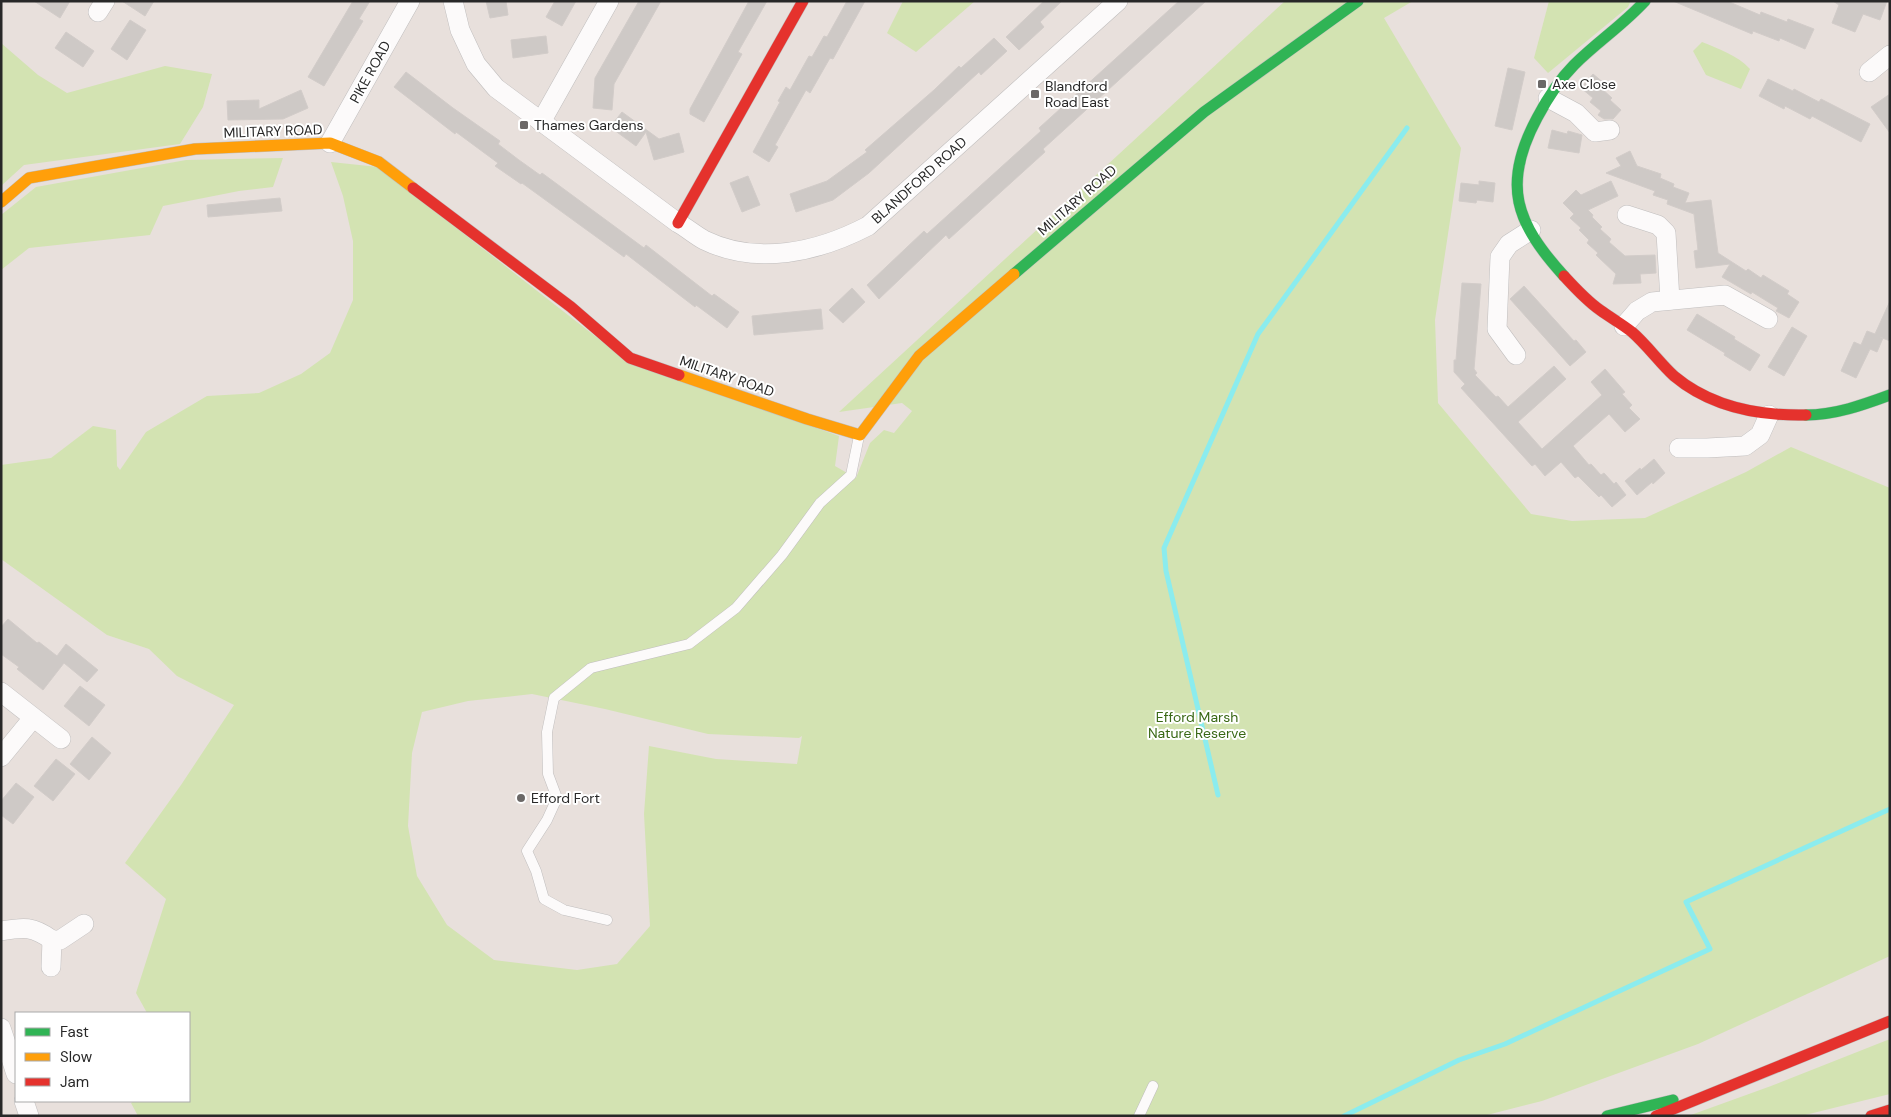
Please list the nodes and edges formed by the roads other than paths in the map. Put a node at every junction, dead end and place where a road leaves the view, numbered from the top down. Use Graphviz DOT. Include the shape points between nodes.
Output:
graph roads {
  1 [pos="410,1"];
  2 [pos="453,1"];
  3 [pos="609,1"];
  4 [pos="803,1"];
  5 [pos="1118,1"];
  6 [pos="1358,1"];
  7 [pos="1645,1"];
  8 [pos="1890,56"];
  9 [pos="1869,72"];
  10 [pos="1548,98"];
  11 [pos="541,122"];
  12 [pos="1610,130"];
  13 [pos="330,143"];
  14 [pos="1,202"];
  15 [pos="1627,215"];
  16 [pos="678,223"];
  17 [pos="1531,230"];
  18 [pos="1670,300"];
  19 [pos="1768,319"];
  20 [pos="1624,326"];
  21 [pos="1516,354"];
  22 [pos="1890,395"];
  23 [pos="1769,415"];
  24 [pos="860,435"];
  25 [pos="1679,448"];
  26 [pos="1,692"];
  27 [pos="33,718"];
  28 [pos="61,740"];
  29 [pos="1,757"];
  30 [pos="607,920"];
  31 [pos="84,924"];
  32 [pos="1,930"];
  33 [pos="52,940"];
  34 [pos="50,967"];
  35 [pos="1890,1021"];
  36 [pos="1,1028"];
  37 [pos="15,1068"];
  38 [pos="1153,1086"];
  39 [pos="1726,1087"];
  40 [pos="24,1102"];
  41 [pos="1890,1110"];
  42 [pos="29,1116"];
  43 [pos="1139,1116"];
  44 [pos="1607,1116"];
  45 [pos="1656,1116"];
  46 [pos="1871,1116"];
  1 -- 13 [label="street, PIKE ROAD"];
  2 -- 11 [label="street, BLANDFORD ROAD" via="460,30 476,64 496,88"];
  3 -- 11 [label="street"];
  4 -- 16 [label="main road"];
  5 -- 16 [label="street, BLANDFORD ROAD" via="868,226 853,234 818,247 760,254 705,240"];
  6 -- 24 [label="main road, MILITARY ROAD" via="1204,112 919,356"];
  7 -- 10 [label="main road" via="1573,66"];
  8 -- 9 [label="street"];
  10 -- 12 [label="street" via="1576,113 1595,132"];
  10 -- 17 [label="main road" via="1529,133 1516,188 1522,215"];
  11 -- 16 [label="street, BLANDFORD ROAD"];
  13 -- 14 [label="main road, MILITARY ROAD" via="195,148 29,178"];
  13 -- 24 [label="main road, MILITARY ROAD" via="379,162 572,306 630,358"];
  15 -- 18 [label="street" via="1658,224 1666,233"];
  17 -- 20 [label="main road" via="1547,258 1571,284 1598,309"];
  17 -- 21 [label="street" via="1509,244 1500,257 1497,330"];
  18 -- 19 [label="street" via="1725,295"];
  18 -- 20 [label="street" via="1648,304"];
  20 -- 23 [label="main road" via="1682,382 1732,407"];
  22 -- 23 [label="main road" via="1838,413"];
  23 -- 25 [label="street" via="1760,435 1745,446"];
  24 -- 30 [label="lane" via="851,475 820,503 736,608 689,644 591,668 554,698 547,732 547,757 548,774 557,798 527,851 544,899 564,910"];
  26 -- 27 [label="street"];
  27 -- 28 [label="street"];
  27 -- 29 [label="street"];
  31 -- 33 [label="street" via="60,940"];
  32 -- 33 [label="street" via="36,929"];
  33 -- 34 [label="street"];
  35 -- 39 [label="main road"];
  36 -- 37 [label="street"];
  38 -- 43 [label="lane"];
  39 -- 44 [label="main road"];
  39 -- 45 [label="main road"];
  40 -- 42 [label="street"];
  41 -- 46 [label="main road"];
}
